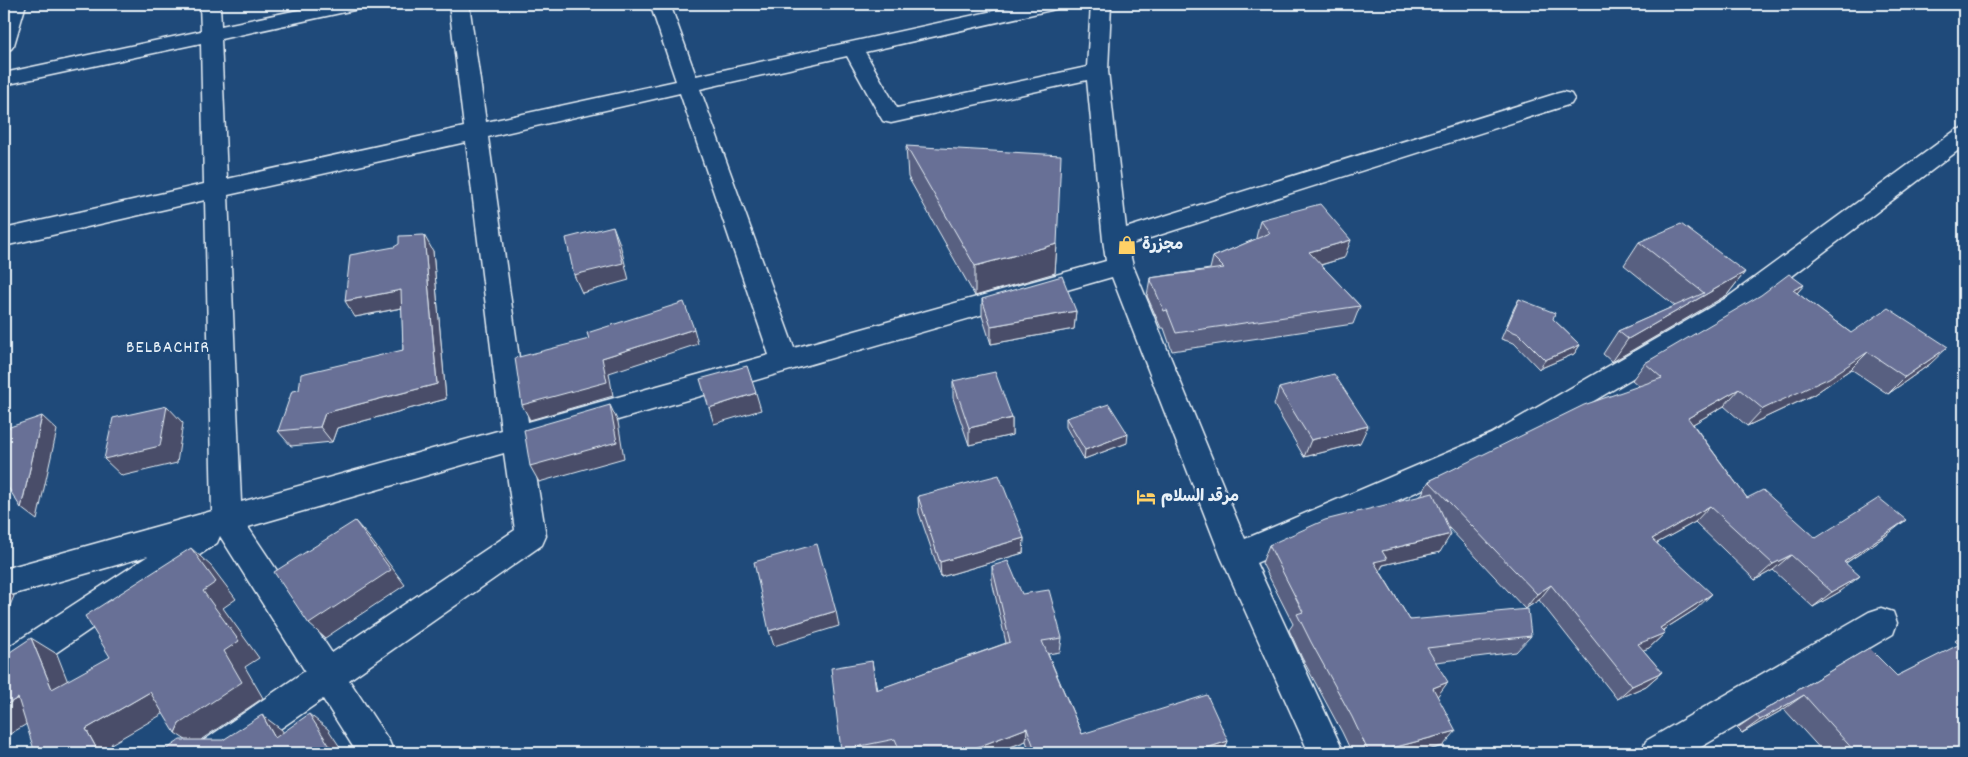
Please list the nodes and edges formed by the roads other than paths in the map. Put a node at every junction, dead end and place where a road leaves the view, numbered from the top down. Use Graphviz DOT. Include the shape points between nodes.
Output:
graph roads {
  1 [pos="16,4"];
  2 [pos="210,4"];
  3 [pos="354,4"];
  4 [pos="459,4"];
  5 [pos="660,4"];
  6 [pos="1051,4"];
  7 [pos="1101,4"];
  8 [pos="990,10"];
  9 [pos="211,34"];
  10 [pos="4,45"];
  11 [pos="853,48"];
  12 [pos="1097,71"];
  13 [pos="4,79"];
  14 [pos="688,84"];
  15 [pos="1563,99"];
  16 [pos="475,132"];
  17 [pos="1964,135"];
  18 [pos="216,190"];
  19 [pos="4,237"];
  20 [pos="1117,253"];
  21 [pos="785,361"];
  22 [pos="516,438"];
  23 [pos="227,520"];
  24 [pos="1237,558"];
  25 [pos="4,583"];
  26 [pos="1881,623"];
  27 [pos="4,669"];
  28 [pos="328,676"];
  29 [pos="216,753"];
  30 [pos="378,753"];
  31 [pos="1327,753"];
  32 [pos="1658,753"];
  1 -- 10 [label="street"];
  2 -- 9 [label="street"];
  3 -- 9 [label="street"];
  4 -- 16 [label="street"];
  5 -- 14 [label="street"];
  6 -- 8 [label="street"];
  7 -- 12 [label="street"];
  8 -- 11 [label="street"];
  9 -- 13 [label="street"];
  9 -- 18 [label="street"];
  11 -- 12 [label="street" via="891,116"];
  11 -- 14 [label="street"];
  12 -- 20 [label="street"];
  14 -- 16 [label="street"];
  14 -- 21 [label="street"];
  15 -- 20 [label="street"];
  16 -- 18 [label="street"];
  16 -- 22 [label="street"];
  17 -- 24 [label="street" via="1738,304 1510,438"];
  18 -- 19 [label="street"];
  18 -- 23 [label="street"];
  20 -- 21 [label="street"];
  20 -- 24 [label="street"];
  21 -- 22 [label="street"];
  22 -- 23 [label="street"];
  22 -- 28 [label="street" via="531,536"];
  23 -- 25 [label="street"];
  23 -- 27 [label="street"];
  23 -- 28 [label="street"];
  24 -- 31 [label="street"];
  26 -- 32 [label="street"];
  28 -- 29 [label="street"];
  28 -- 30 [label="street"];
}
